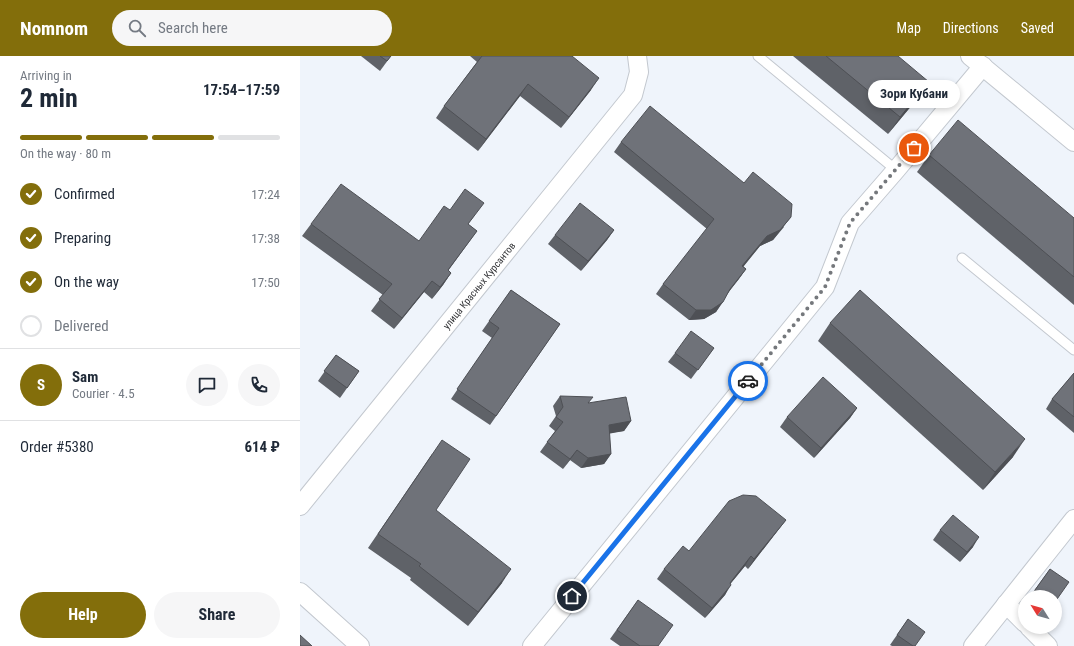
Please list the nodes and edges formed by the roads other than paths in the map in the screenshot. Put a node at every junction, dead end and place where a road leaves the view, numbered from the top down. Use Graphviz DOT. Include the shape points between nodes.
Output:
graph roads {
  1 [pos="637,56"];
  2 [pos="758,56"];
  3 [pos="977,61"];
  4 [pos="1074,142"];
  5 [pos="896,170"];
  6 [pos="962,258"];
  7 [pos="1074,350"];
  8 [pos="300,506"];
  9 [pos="1074,519"];
  10 [pos="300,592"];
  11 [pos="1006,604"];
  12 [pos="1018,616"];
  13 [pos="1036,634"];
  14 [pos="360,646"];
  15 [pos="532,646"];
  16 [pos="973,646"];
  17 [pos="1048,646"];
  1 -- 8 [label="street, улица Красных Курсантов" via="639,72 633,95"];
  2 -- 5 [label="lane"];
  3 -- 4 [label="street"];
  3 -- 5 [label="street"];
  5 -- 15 [label="street" via="850,223 825,287"];
  6 -- 7 [label="lane"];
  9 -- 11 [label="street"];
  10 -- 14 [label="street"];
  11 -- 12 [label="street"];
  11 -- 16 [label="street"];
  13 -- 17 [label="street"];
}
